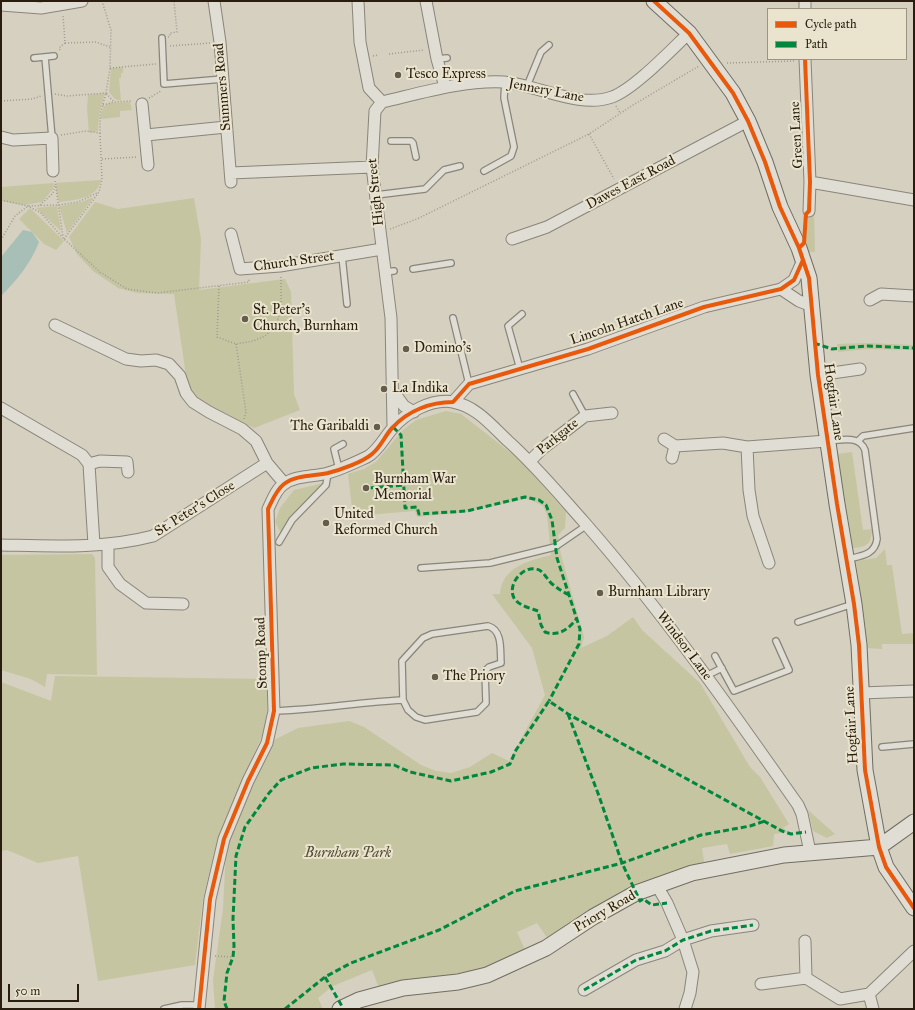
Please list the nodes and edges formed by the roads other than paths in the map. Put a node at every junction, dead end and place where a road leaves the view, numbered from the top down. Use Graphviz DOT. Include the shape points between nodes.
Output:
graph roads {
  1 [pos="82,1"];
  2 [pos="214,1"];
  3 [pos="358,1"];
  4 [pos="426,1"];
  5 [pos="654,1"];
  6 [pos="1,5"];
  7 [pos="689,33"];
  8 [pos="162,38"];
  9 [pos="549,45"];
  10 [pos="54,56"];
  11 [pos="45,57"];
  12 [pos="34,58"];
  13 [pos="805,60"];
  14 [pos="223,79"];
  15 [pos="505,82"];
  16 [pos="526,86"];
  17 [pos="445,87"];
  18 [pos="382,102"];
  19 [pos="142,104"];
  20 [pos="748,121"];
  21 [pos="226,127"];
  22 [pos="146,135"];
  23 [pos="1,137"];
  24 [pos="52,138"];
  25 [pos="391,141"];
  26 [pos="416,157"];
  27 [pos="148,160"];
  28 [pos="460,166"];
  29 [pos="372,167"];
  30 [pos="53,171"];
  31 [pos="484,171"];
  32 [pos="810,182"];
  33 [pos="376,195"];
  34 [pos="914,200"];
  35 [pos="809,211"];
  36 [pos="231,234"];
  37 [pos="512,239"];
  38 [pos="382,249"];
  39 [pos="342,256"];
  40 [pos="803,260"];
  41 [pos="451,263"];
  42 [pos="413,269"];
  43 [pos="781,290"];
  44 [pos="914,296"];
  45 [pos="870,300"];
  46 [pos="347,304"];
  47 [pos="812,306"];
  48 [pos="522,314"];
  49 [pos="453,318"];
  50 [pos="55,325"];
  51 [pos="520,369"];
  52 [pos="860,369"];
  53 [pos="818,374"];
  54 [pos="469,384"];
  55 [pos="393,391"];
  56 [pos="573,394"];
  57 [pos="453,402"];
  58 [pos="1,409"];
  59 [pos="414,412"];
  60 [pos="612,413"];
  61 [pos="585,416"];
  62 [pos="393,427"];
  63 [pos="914,428"];
  64 [pos="664,439"];
  65 [pos="827,441"];
  66 [pos="858,442"];
  67 [pos="343,444"];
  68 [pos="675,446"];
  69 [pos="747,447"];
  70 [pos="672,458"];
  71 [pos="530,461"];
  72 [pos="267,463"];
  73 [pos="89,464"];
  74 [pos="334,471"];
  75 [pos="128,472"];
  76 [pos="284,483"];
  77 [pos="587,525"];
  78 [pos="279,542"];
  79 [pos="108,544"];
  80 [pos="1,545"];
  81 [pos="94,545"];
  82 [pos="847,559"];
  83 [pos="769,564"];
  84 [pos="420,568"];
  85 [pos="183,604"];
  86 [pos="854,604"];
  87 [pos="798,622"];
  88 [pos="776,641"];
  89 [pos="715,656"];
  90 [pos="722,668"];
  91 [pos="706,676"];
  92 [pos="914,691"];
  93 [pos="861,693"];
  94 [pos="403,700"];
  95 [pos="274,711"];
  96 [pos="914,744"];
  97 [pos="882,748"];
  98 [pos="914,822"];
  99 [pos="879,847"];
  100 [pos="810,852"];
  101 [pos="656,884"];
  102 [pos="914,908"];
  103 [pos="753,925"];
  104 [pos="683,940"];
  105 [pos="805,941"];
  106 [pos="914,951"];
  107 [pos="806,978"];
  108 [pos="761,984"];
  109 [pos="584,990"];
  110 [pos="869,994"];
  111 [pos="199,1007"];
  112 [pos="164,1009"];
  113 [pos="340,1009"];
  114 [pos="685,1009"];
  115 [pos="873,1009"];
  1 -- 6 [label="street" via="30,9"];
  2 -- 14 [label="street, Summers Road"];
  3 -- 18 [label="street" via="360,42 369,88"];
  4 -- 17 [label="street" via="442,58"];
  5 -- 7 [label="street, Hogfair Lane"];
  7 -- 16 [label="street, Jennery Lane" via="627,88 611,97 590,100 562,96"];
  7 -- 20 [label="street, Hogfair Lane"];
  8 -- 14 [label="lane" via="164,84"];
  9 -- 16 [label="lane" via="541,52"];
  10 -- 11 [label="lane"];
  11 -- 12 [label="lane"];
  11 -- 24 [label="lane"];
  13 -- 32 [label="street, Green Lane"];
  14 -- 21 [label="street, Summers Road"];
  15 -- 16 [label="street, Jennery Lane"];
  15 -- 17 [label="street, Jennery Lane"];
  15 -- 31 [label="lane" via="504,98 514,147 511,156"];
  17 -- 18 [label="street, Jennery Lane"];
  18 -- 29 [label="street, High Street" via="375,111 377,142"];
  19 -- 22 [label="street"];
  20 -- 37 [label="street, Dawes East Road" via="547,227"];
  20 -- 40 [label="street, Hogfair Lane"];
  21 -- 22 [label="street"];
  21 -- 29 [label="street, Summers Road" via="231,177 268,170"];
  22 -- 27 [label="street"];
  23 -- 24 [label="street" via="13,140"];
  24 -- 30 [label="street"];
  25 -- 26 [label="lane" via="411,140"];
  28 -- 33 [label="lane" via="444,170 425,189"];
  29 -- 33 [label="street, High Street"];
  32 -- 34 [label="street"];
  32 -- 35 [label="street, Green Lane"];
  33 -- 38 [label="street, High Street"];
  36 -- 39 [label="street, Church Street" via="240,269 280,266"];
  38 -- 39 [label="street, Church Street"];
  38 -- 55 [label="street, High Street" via="389,272"];
  39 -- 46 [label="lane"];
  40 -- 43 [label="street" via="794,280"];
  40 -- 47 [label="street, Hogfair Lane" via="809,278"];
  41 -- 42 [label="lane"];
  43 -- 47 [label="street"];
  43 -- 51 [label="street, Lincoln Hatch Lane" via="704,307 588,349"];
  44 -- 45 [label="street" via="881,294"];
  47 -- 53 [label="street, Hogfair Lane"];
  48 -- 51 [label="lane" via="508,326"];
  49 -- 54 [label="lane"];
  50 -- 72 [label="street" via="126,359 156,360 169,364 180,376 186,393 193,402 242,429 256,441"];
  51 -- 54 [label="street, Lincoln Hatch Lane"];
  52 -- 53 [label="street"];
  53 -- 65 [label="street, Hogfair Lane"];
  54 -- 57 [label="street"];
  55 -- 59 [label="street" via="404,406"];
  55 -- 62 [label="street, High Street"];
  56 -- 61 [label="lane"];
  57 -- 59 [label="street" via="439,402"];
  57 -- 71 [label="street, Windsor Lane" via="473,409"];
  58 -- 73 [label="street" via="82,455"];
  59 -- 62 [label="street"];
  60 -- 61 [label="street, Parkgate"];
  61 -- 71 [label="street, Parkgate"];
  62 -- 74 [label="street" via="372,454"];
  63 -- 66 [label="lane" via="863,436"];
  64 -- 68 [label="street"];
  65 -- 66 [label="lane" via="851,439"];
  65 -- 69 [label="street"];
  65 -- 82 [label="street, Hogfair Lane"];
  66 -- 82 [label="lane" via="865,450 877,540 869,554"];
  67 -- 74 [label="lane" via="334,449"];
  68 -- 69 [label="street" via="718,443"];
  68 -- 70 [label="street"];
  69 -- 83 [label="street" via="753,516"];
  71 -- 77 [label="street, Windsor Lane"];
  72 -- 76 [label="street"];
  72 -- 79 [label="street, St. Peter's Close" via="153,536"];
  73 -- 75 [label="street" via="100,461 128,462"];
  73 -- 81 [label="street"];
  74 -- 76 [label="street"];
  74 -- 78 [label="lane" via="326,485 292,520"];
  76 -- 95 [label="street, Stomp Road" via="276,492 268,509"];
  77 -- 84 [label="lane" via="555,547 490,563"];
  77 -- 91 [label="street, Windsor Lane" via="662,616"];
  79 -- 81 [label="street, St. Peter's Close"];
  79 -- 85 [label="street" via="108,567 120,584 146,602"];
  80 -- 81 [label="street, St. Peter's Close"];
  82 -- 86 [label="street, Hogfair Lane"];
  86 -- 87 [label="lane"];
  86 -- 93 [label="street, Hogfair Lane"];
  88 -- 90 [label="lane" via="789,670 734,691"];
  89 -- 90 [label="lane"];
  90 -- 91 [label="lane"];
  91 -- 100 [label="street, Windsor Lane" via="798,805"];
  92 -- 93 [label="street"];
  93 -- 99 [label="street, Hogfair Lane" via="864,759"];
  94 -- 94 [label="lane" via="408,710 425,720 477,712 486,703 485,671 488,667 501,663 496,631 488,626 432,634 423,638 402,661"];
  94 -- 95 [label="lane"];
  95 -- 111 [label="street, Stomp Road" via="267,743 224,839 210,900"];
  96 -- 97 [label="lane"];
  98 -- 99 [label="street"];
  99 -- 100 [label="street, Priory Road"];
  99 -- 102 [label="street, Hogfair Lane" via="887,870"];
  100 -- 101 [label="street, Priory Road" via="734,864"];
  101 -- 104 [label="street"];
  101 -- 113 [label="street, Priory Road" via="593,917 546,948 487,975 458,982 403,988 359,1000"];
  103 -- 104 [label="street" via="711,931"];
  104 -- 109 [label="street" via="665,951 636,960"];
  104 -- 114 [label="street" via="693,972"];
  105 -- 107 [label="street"];
  106 -- 110 [label="street"];
  107 -- 108 [label="street"];
  107 -- 110 [label="street" via="840,999"];
  110 -- 115 [label="street"];
  111 -- 112 [label="lane" via="182,1005"];
}
